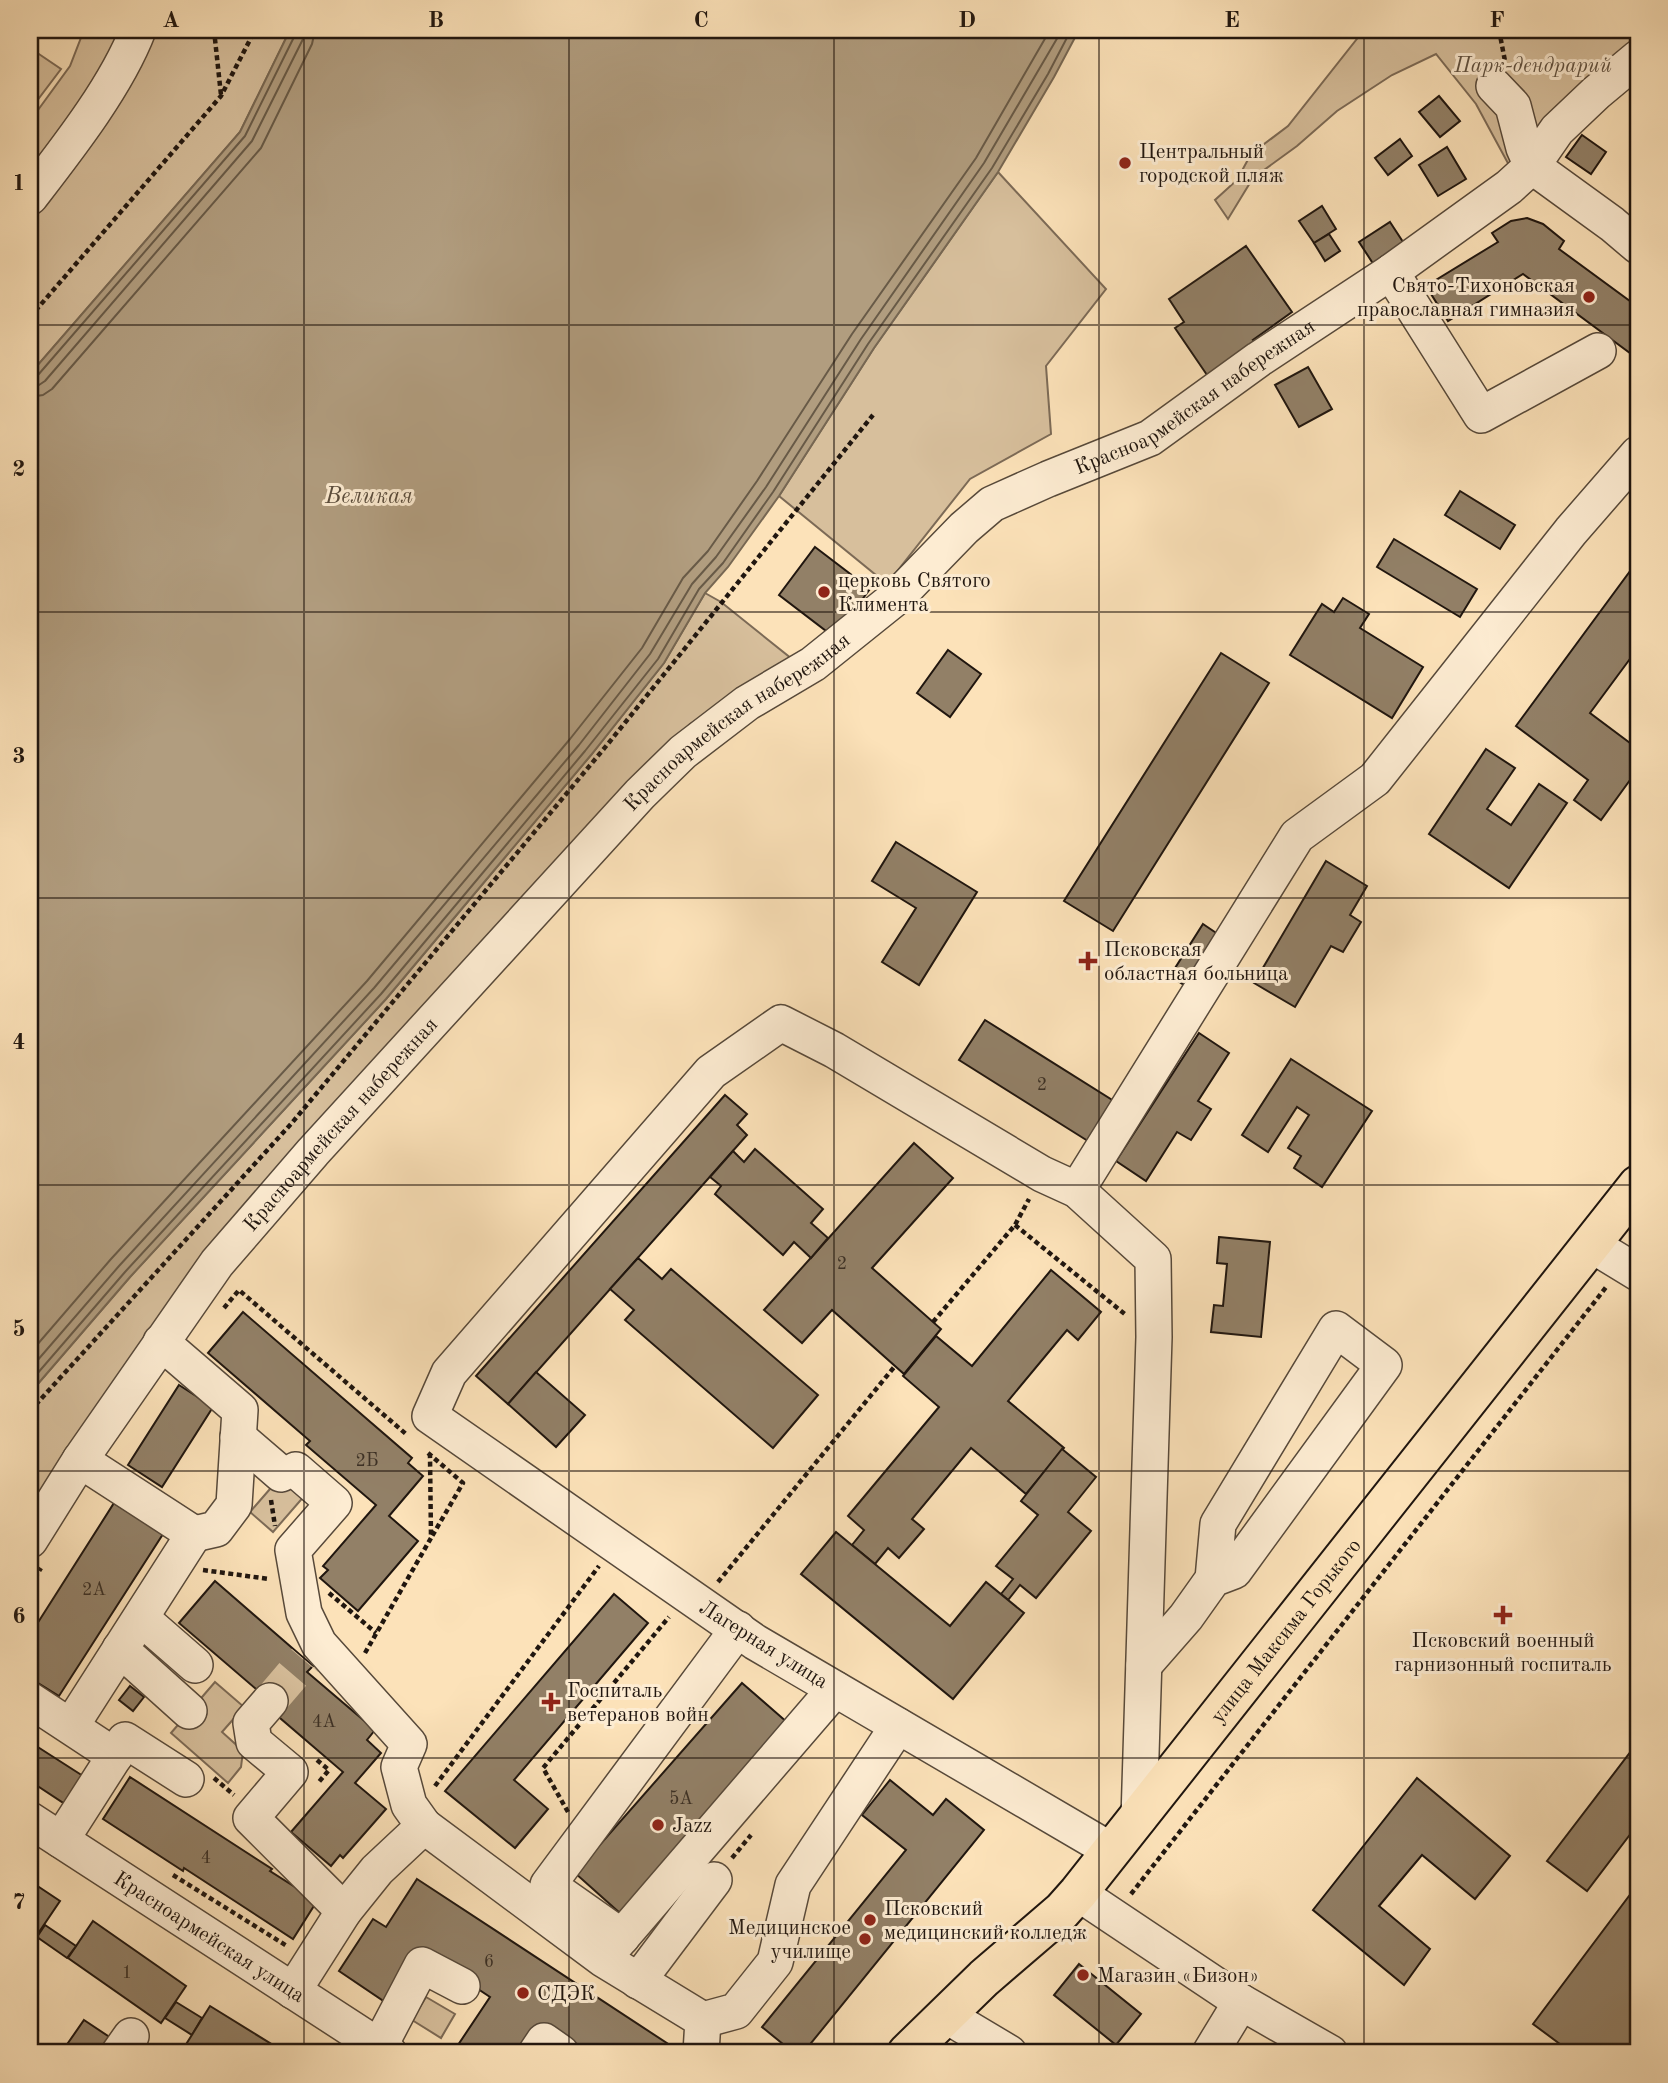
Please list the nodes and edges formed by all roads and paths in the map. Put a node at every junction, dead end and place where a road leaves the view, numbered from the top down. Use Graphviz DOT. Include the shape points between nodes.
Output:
graph roads {
  1 [pos="138,30"];
  2 [pos="214,30"];
  3 [pos="255,30"];
  4 [pos="1638,58"];
  5 [pos="1494,86"];
  6 [pos="221,96"];
  7 [pos="1532,166"];
  8 [pos="30,197"];
  9 [pos="1638,246"];
  10 [pos="1391,272"];
  11 [pos="30,317"];
  12 [pos="1598,351"];
  13 [pos="873,415"];
  14 [pos="1638,454"];
  15 [pos="1042,1174"];
  16 [pos="1638,1185"];
  17 [pos="1077,1189"];
  18 [pos="1015,1225"];
  19 [pos="1592,1245"];
  20 [pos="1631,1269"];
  21 [pos="239,1290"];
  22 [pos="933,1322"];
  23 [pos="1154,1338"];
  24 [pos="161,1342"];
  25 [pos="895,1366"];
  26 [pos="30,1411"];
  27 [pos="420,1433"];
  28 [pos="238,1437"];
  29 [pos="430,1455"];
  30 [pos="80,1460"];
  31 [pos="194,1534"];
  32 [pos="431,1538"];
  33 [pos="30,1540"];
  34 [pos="615,1545"];
  35 [pos="200,1569"];
  36 [pos="269,1579"];
  37 [pos="1213,1579"];
  38 [pos="694,1600"];
  39 [pos="141,1618"];
  40 [pos="738,1629"];
  41 [pos="120,1649"];
  42 [pos="195,1665"];
  43 [pos="1144,1665"];
  44 [pos="350,1678"];
  45 [pos="835,1689"];
  46 [pos="30,1700"];
  47 [pos="270,1701"];
  48 [pos="189,1711"];
  49 [pos="898,1726"];
  50 [pos="71,1727"];
  51 [pos="116,1756"];
  52 [pos="202,1780"];
  53 [pos="232,1794"];
  54 [pos="426,1811"];
  55 [pos="570,1816"];
  56 [pos="1139,1818"];
  57 [pos="30,1820"];
  58 [pos="61,1840"];
  59 [pos="1112,1851"];
  60 [pos="166,1870"];
  61 [pos="714,1881"];
  62 [pos="1078,1893"];
  63 [pos="344,1912"];
  64 [pos="1114,1917"];
  65 [pos="612,1948"];
  66 [pos="311,1962"];
  67 [pos="638,1981"];
  68 [pos="462,1986"];
  69 [pos="293,1991"];
  70 [pos="1241,2002"];
  71 [pos="947,2016"];
  72 [pos="702,2036"];
  73 [pos="384,2050"];
  74 [pos="536,2053"];
  75 [pos="561,2053"];
  76 [pos="908,2053"];
  77 [pos="1009,2053"];
  78 [pos="1210,2053"];
  79 [pos="1330,2053"];
  1 -- 8 [label="street" via="100,100"];
  2 -- 6 [label="path"];
  3 -- 6 [label="path"];
  4 -- 7 [label="street, Красноармейская набережная" via="1558,130"];
  5 -- 7 [label="street" via="1513,106"];
  6 -- 11 [label="path"];
  7 -- 9 [label="street"];
  7 -- 10 [label="street, Красноармейская набережная"];
  10 -- 12 [label="street" via="1481,415"];
  10 -- 24 [label="street, Красноармейская набережная" via="1150,438 992,504 900,596 813,664 747,703 683,752 630,804 313,1152 217,1264"];
  13 -- 26 [label="path" via="607,746 291,1124"];
  14 -- 17 [label="street" via="1375,779 1297,836"];
  15 -- 17 [label="street"];
  15 -- 18 [label="path"];
  15 -- 27 [label="street" via="781,1023 711,1072 449,1373"];
  16 -- 19 [label="main road, улица Максима Горького"];
  17 -- 23 [label="street" via="1153,1259"];
  18 -- 22 [label="path"];
  18 -- 23 [label="path"];
  19 -- 20 [label="street"];
  19 -- 56 [label="main road, улица Максима Горького"];
  20 -- 64 [label="path"];
  21 -- 27 [label="path"];
  23 -- 43 [label="street"];
  24 -- 28 [label="street" via="240,1410"];
  24 -- 30 [label="street, Красноармейская набережная"];
  25 -- 38 [label="path"];
  27 -- 29 [label="path"];
  27 -- 34 [label="street, Лагерная улица"];
  28 -- 31 [label="street" via="234,1505 216,1530"];
  28 -- 44 [label="street" via="334,1503 293,1550 312,1652"];
  29 -- 32 [label="path"];
  29 -- 32 [label="path" via="463,1483"];
  30 -- 31 [label="street"];
  30 -- 33 [label="street, Красноармейская набережная"];
  31 -- 39 [label="street"];
  32 -- 44 [label="path"];
  34 -- 38 [label="street, Лагерная улица"];
  34 -- 54 [label="path"];
  35 -- 36 [label="path"];
  37 -- 37 [label="street" via="1218,1524 1336,1329 1384,1366 1234,1571"];
  37 -- 43 [label="street"];
  38 -- 40 [label="street, Лагерная улица"];
  38 -- 55 [label="path" via="544,1768"];
  39 -- 41 [label="street"];
  39 -- 42 [label="street"];
  40 -- 45 [label="street, Лагерная улица"];
  40 -- 65 [label="street" via="548,1885"];
  41 -- 48 [label="street"];
  41 -- 50 [label="street"];
  43 -- 56 [label="street"];
  44 -- 54 [label="street" via="409,1744 400,1768 409,1805"];
  45 -- 49 [label="street, Лагерная улица"];
  45 -- 65 [label="street"];
  46 -- 50 [label="street"];
  47 -- 63 [label="street" via="251,1723 254,1742 290,1772 251,1818"];
  49 -- 59 [label="street, Лагерная улица"];
  49 -- 72 [label="street" via="793,1885 775,1962 736,2011"];
  50 -- 51 [label="street"];
  51 -- 52 [label="street" via="125,1740"];
  51 -- 58 [label="street"];
  52 -- 53 [label="path"];
  54 -- 63 [label="street"];
  54 -- 65 [label="street"];
  56 -- 59 [label="main road, улица Максима Горького"];
  57 -- 58 [label="street, Красноармейская улица"];
  58 -- 69 [label="street, Красноармейская улица"];
  59 -- 62 [label="main road, улица Максима Горького"];
  60 -- 66 [label="path"];
  61 -- 67 [label="street"];
  62 -- 64 [label="street"];
  62 -- 71 [label="main road, улица Максима Горького"];
  63 -- 66 [label="street"];
  64 -- 70 [label="street"];
  65 -- 67 [label="street"];
  66 -- 69 [label="street"];
  67 -- 72 [label="street"];
  68 -- 73 [label="street" via="422,1965"];
  69 -- 73 [label="street, Красноармейская улица"];
  70 -- 78 [label="street"];
  70 -- 79 [label="street"];
  71 -- 76 [label="main road, улица Максима Горького"];
  71 -- 77 [label="street"];
  74 -- 75 [label="street" via="544,2041"];
}
